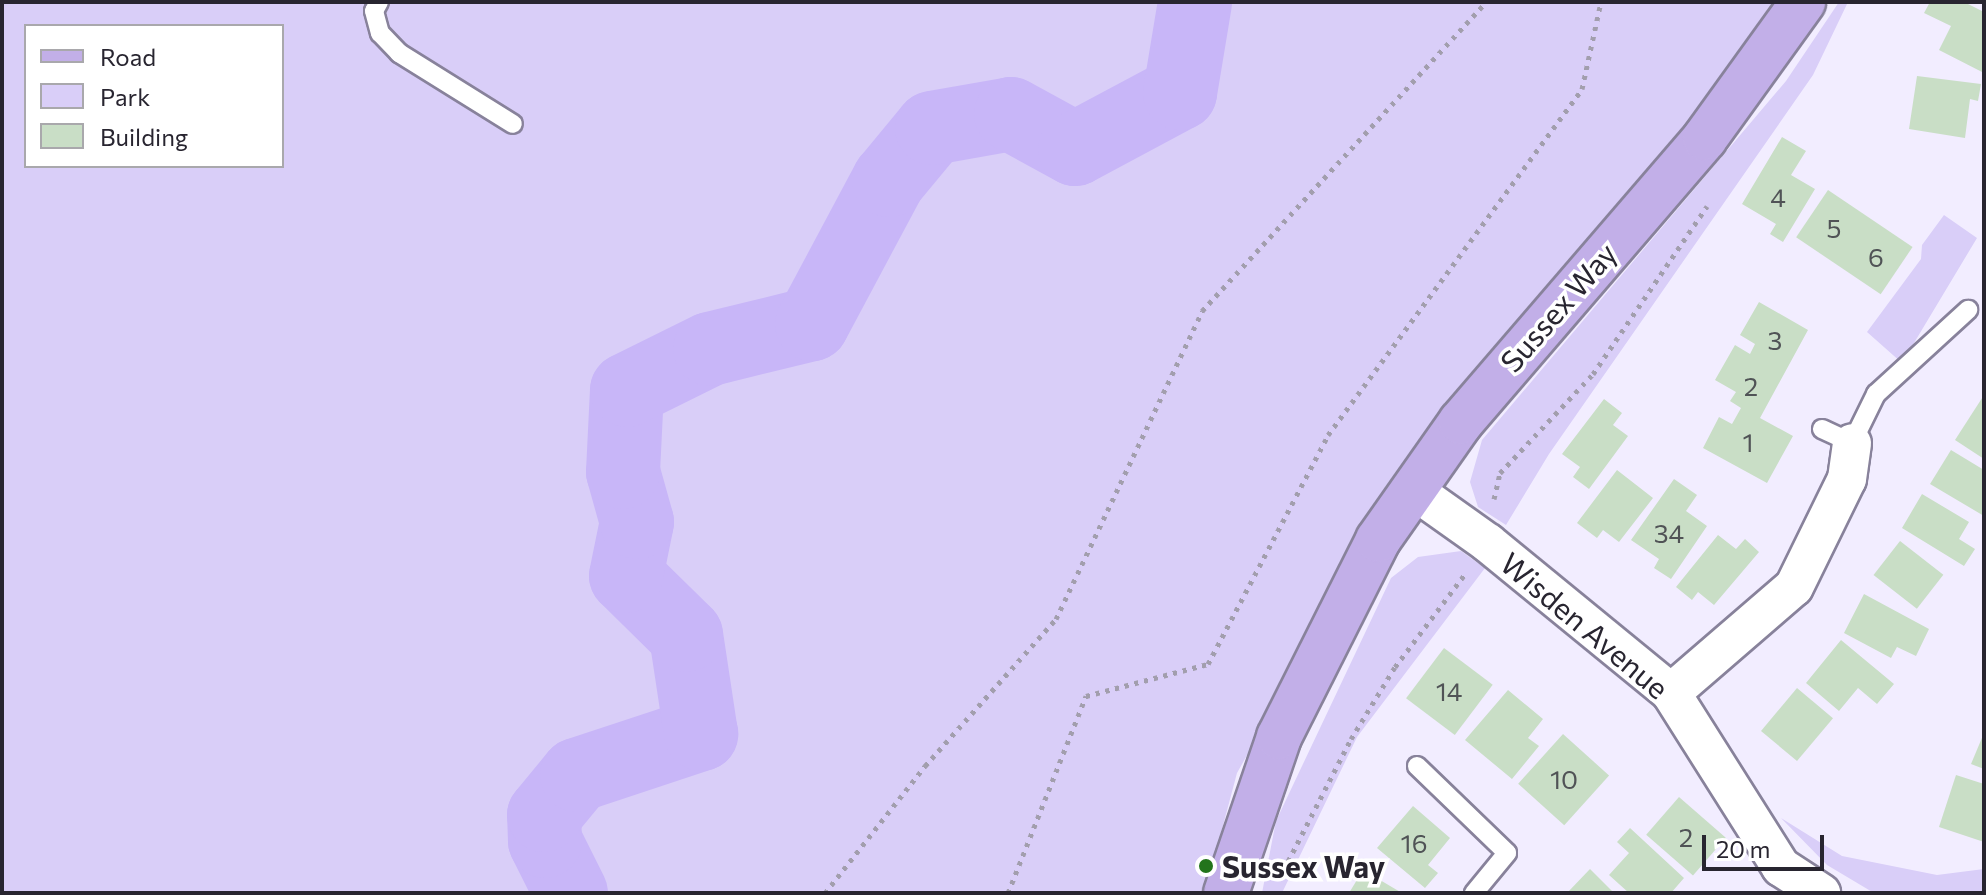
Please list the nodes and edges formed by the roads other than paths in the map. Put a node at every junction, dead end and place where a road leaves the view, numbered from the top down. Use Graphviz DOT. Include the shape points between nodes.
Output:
graph roads {
  1 [pos="379,2"];
  2 [pos="1803,2"];
  3 [pos="513,124"];
  4 [pos="1968,310"];
  5 [pos="1837,436"];
  6 [pos="1412,489"];
  7 [pos="1671,693"];
  8 [pos="1417,766"];
  9 [pos="1770,880"];
  10 [pos="1226,893"];
  11 [pos="1474,893"];
  12 [pos="1821,893"];
  1 -- 3 [label="lane" via="374,11 380,33 399,53"];
  2 -- 6 [label="main road, Sussex Way" via="1705,138 1533,332"];
  4 -- 5 [label="lane"];
  5 -- 7 [label="street" via="1847,479 1794,587"];
  6 -- 7 [label="street, Wisden Avenue" via="1488,543"];
  6 -- 10 [label="main road, Sussex Way" via="1336,615 1285,723"];
  7 -- 9 [label="street, Wisden Avenue"];
  8 -- 11 [label="lane" via="1507,853"];
  9 -- 12 [label="street, Wisden Avenue"];
}
